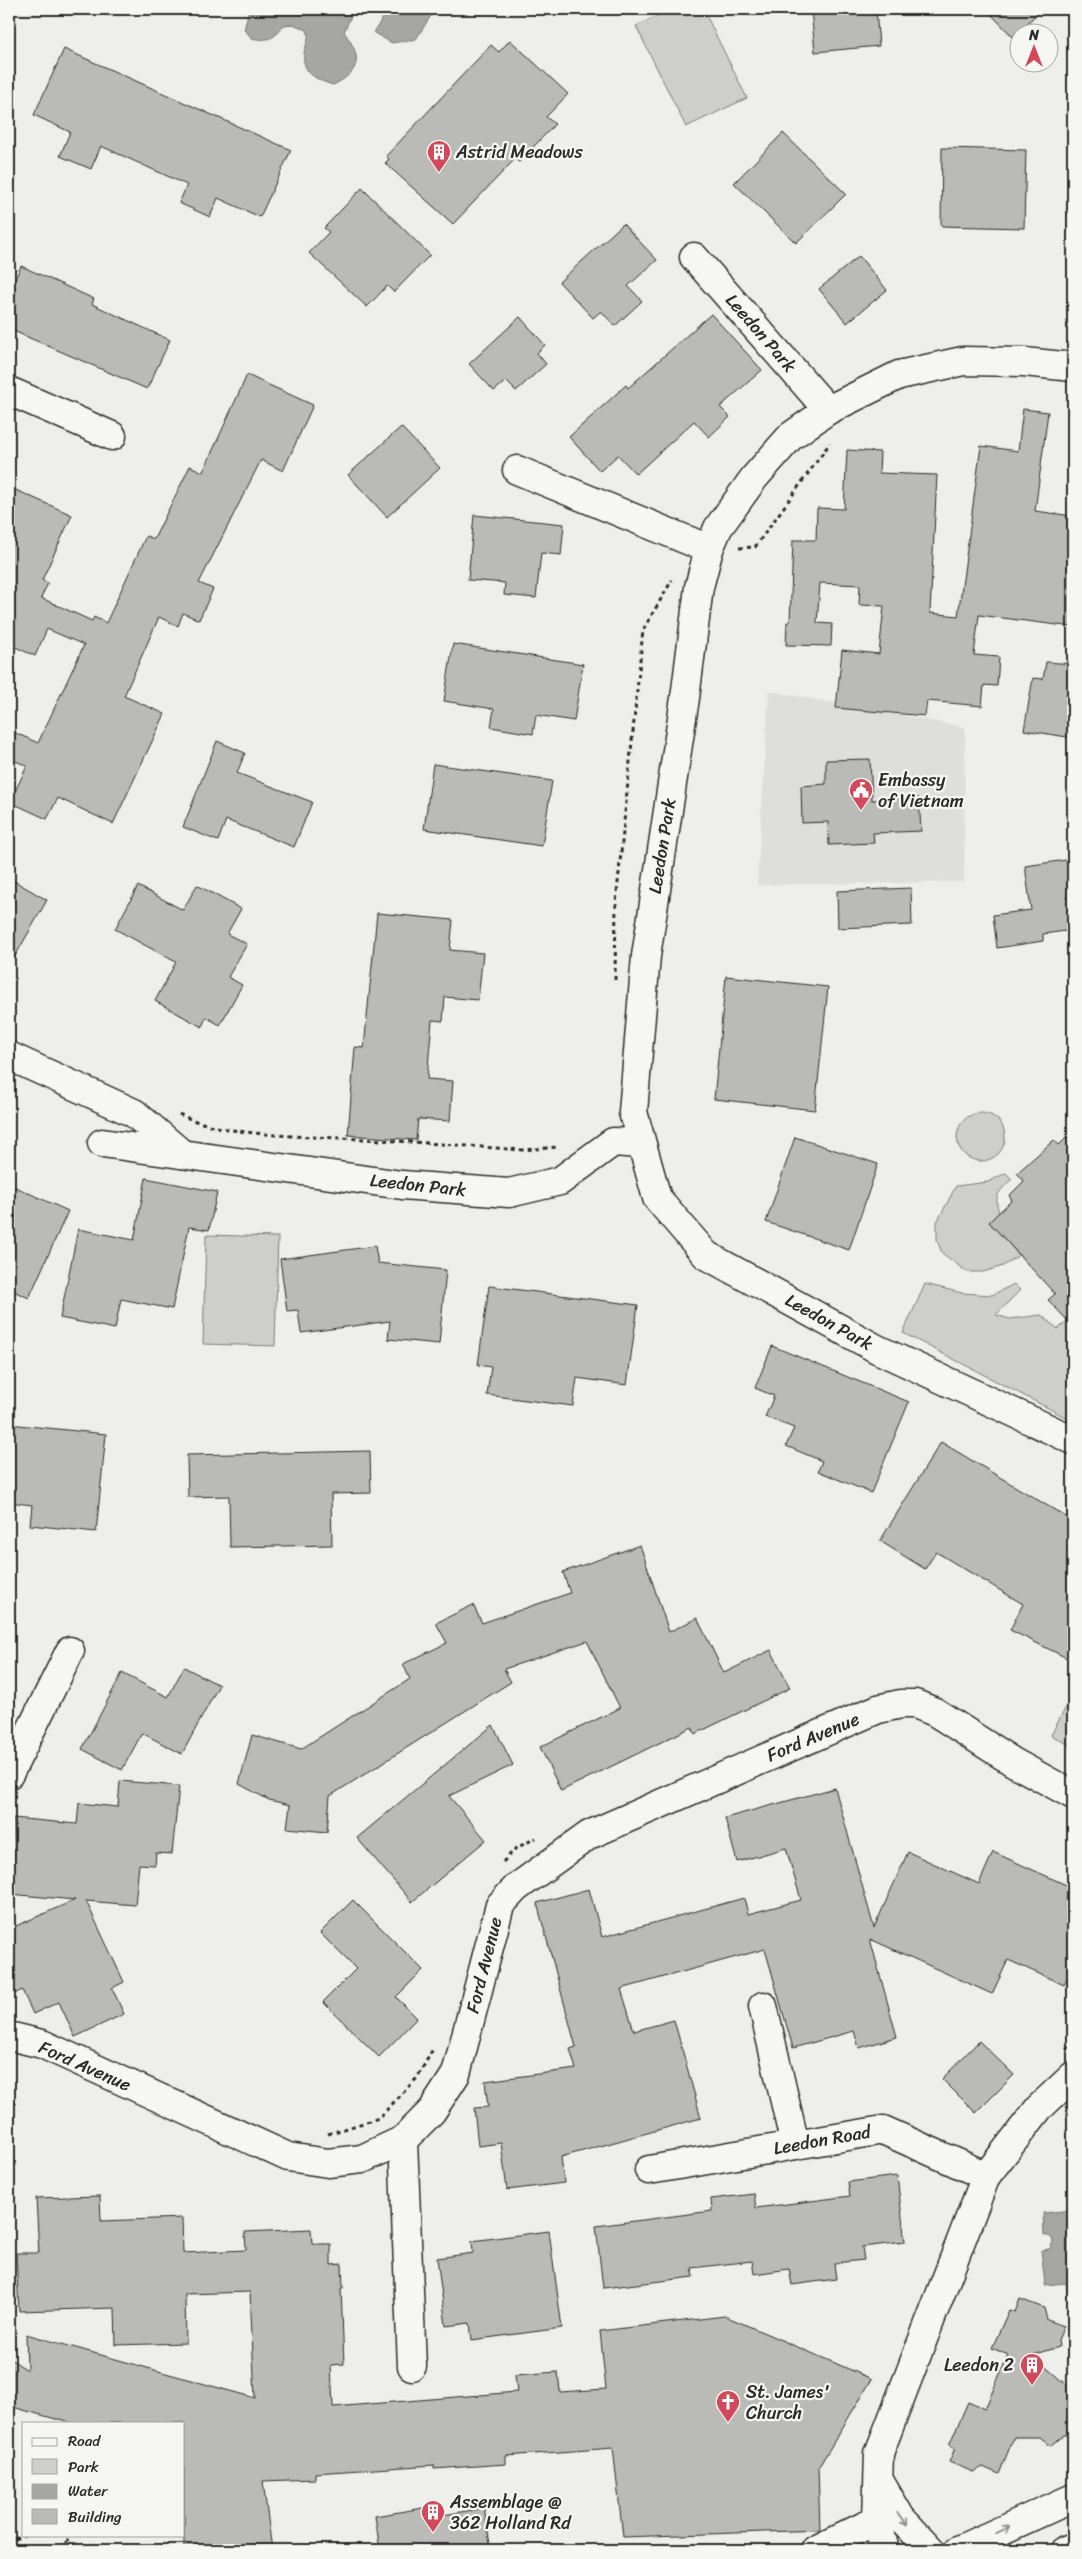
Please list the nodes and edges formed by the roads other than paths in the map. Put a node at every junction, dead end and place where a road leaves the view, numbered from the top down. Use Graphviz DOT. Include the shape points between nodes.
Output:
graph roads {
  1 [pos="694,257"];
  2 [pos="1073,368"];
  3 [pos="9,392"];
  4 [pos="828,410"];
  5 [pos="112,436"];
  6 [pos="517,470"];
  7 [pos="709,550"];
  8 [pos="9,1056"];
  9 [pos="102,1143"];
  10 [pos="640,1144"];
  11 [pos="182,1154"];
  12 [pos="1073,1440"];
  13 [pos="70,1651"];
  14 [pos="9,1774"];
  15 [pos="1073,1795"];
  16 [pos="763,2006"];
  17 [pos="9,2036"];
  18 [pos="1073,2076"];
  19 [pos="403,2140"];
  20 [pos="795,2145"];
  21 [pos="649,2170"];
  22 [pos="986,2176"];
  23 [pos="412,2366"];
  24 [pos="880,2482"];
  25 [pos="1073,2498"];
  26 [pos="878,2520"];
  27 [pos="1073,2546"];
  28 [pos="815,2550"];
  29 [pos="885,2550"];
  30 [pos="931,2550"];
  31 [pos="958,2550"];
  32 [pos="1065,2550"];
  1 -- 4 [label="street, Leedon Park"];
  2 -- 4 [label="street, Leedon Park" via="1024,362 963,361 899,375"];
  3 -- 5 [label="street"];
  4 -- 7 [label="street, Leedon Park" via="791,436 754,478 718,528"];
  6 -- 7 [label="street"];
  7 -- 10 [label="street, Leedon Park" via="699,587 646,956 633,1112"];
  8 -- 11 [label="street" via="134,1113"];
  9 -- 11 [label="street, Leedon Park"];
  10 -- 11 [label="street, Leedon Park" via="613,1142 560,1181 509,1193 402,1185"];
  10 -- 12 [label="street, Leedon Park" via="657,1198 706,1255 878,1349"];
  13 -- 14 [label="street"];
  15 -- 19 [label="street, Ford Avenue" via="1012,1762 935,1712 915,1704 901,1704 878,1709 589,1835 516,1888 500,1904 456,2074 432,2112"];
  16 -- 20 [label="street"];
  17 -- 19 [label="street, Ford Avenue" via="42,2044 288,2157 328,2163 362,2159"];
  18 -- 22 [label="street" via="1039,2108"];
  19 -- 23 [label="street"];
  20 -- 21 [label="street, Leedon Road"];
  20 -- 22 [label="street, Leedon Road" via="883,2130"];
  22 -- 24 [label="street" via="879,2453"];
  24 -- 26 [label="street"];
  24 -- 30 [label="street, one-way" via="900,2518"];
  31 -- 25 [label="street, one-way"];
  26 -- 28 [label="street"];
  26 -- 29 [label="street"];
  27 -- 32 [label="street"];
}
